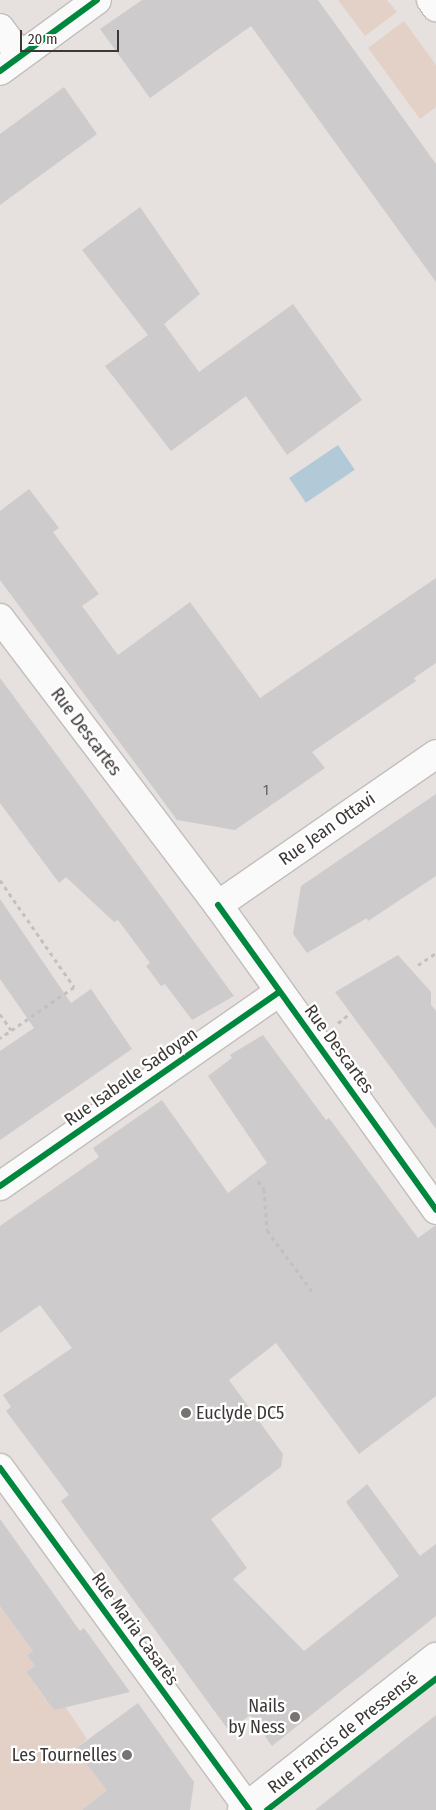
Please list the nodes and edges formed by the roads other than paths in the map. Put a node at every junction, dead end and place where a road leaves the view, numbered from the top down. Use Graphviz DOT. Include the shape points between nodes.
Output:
graph roads {
  1 [pos="97,0"];
  2 [pos="431,0"];
  3 [pos="436,7"];
  4 [pos="0,28"];
  5 [pos="10,64"];
  6 [pos="0,618"];
  7 [pos="436,754"];
  8 [pos="218,905"];
  9 [pos="280,992"];
  10 [pos="0,1186"];
  11 [pos="436,1210"];
  12 [pos="0,1468"];
  13 [pos="436,1657"];
  14 [pos="245,1808"];
  1 -- 5 [label="street"];
  2 -- 3 [label="street"];
  4 -- 5 [label="street"];
  6 -- 8 [label="street, Rue Descartes"];
  7 -- 8 [label="street, Rue Jean Ottavi"];
  8 -- 9 [label="street, Rue Descartes"];
  9 -- 10 [label="street, Rue Isabelle Sadoyan"];
  9 -- 11 [label="street, Rue Descartes"];
  12 -- 14 [label="street, Rue Maria Casarès"];
  13 -- 14 [label="street, Rue Francis de Pressensé"];
}
